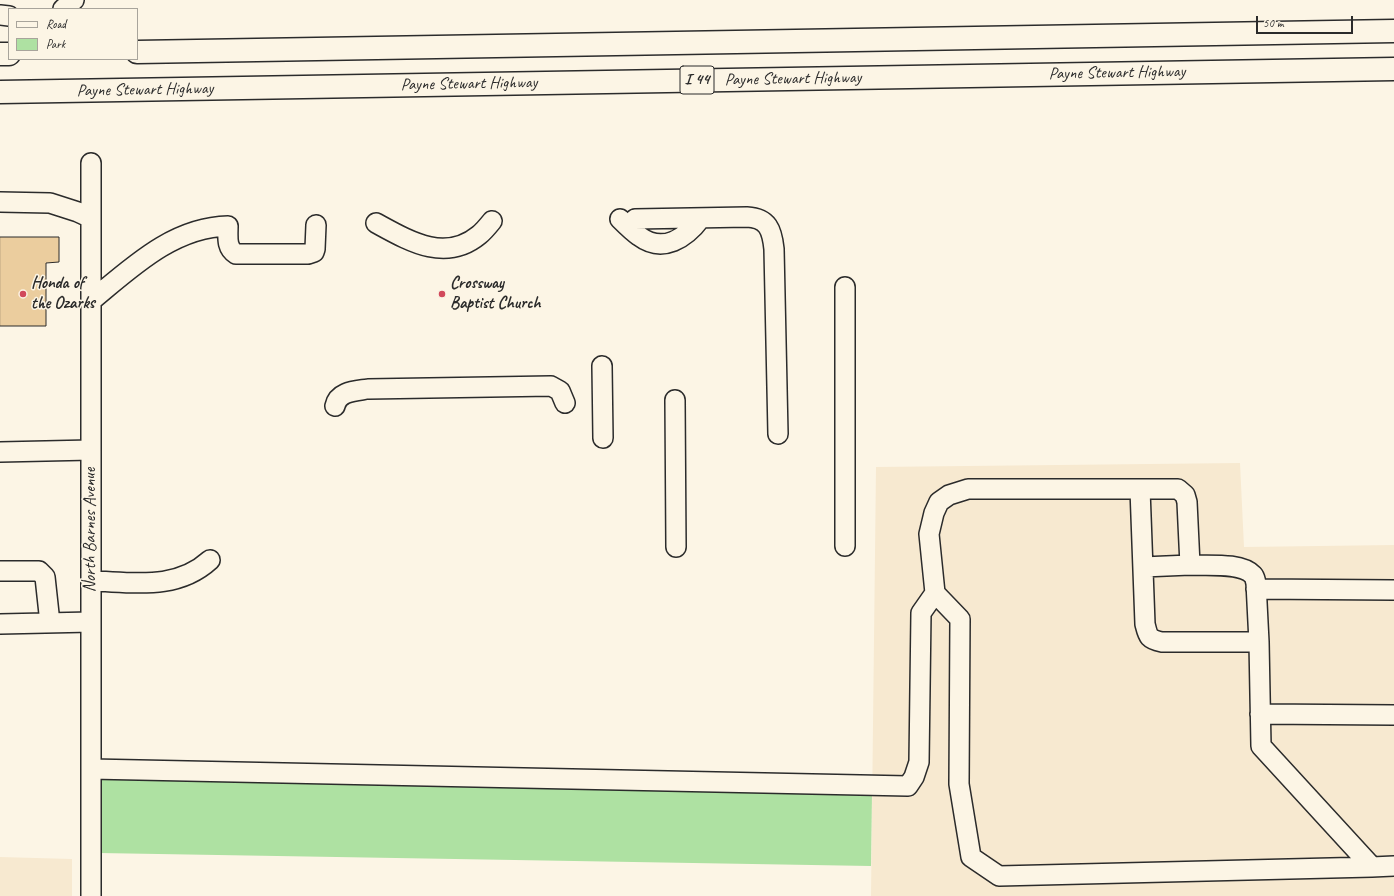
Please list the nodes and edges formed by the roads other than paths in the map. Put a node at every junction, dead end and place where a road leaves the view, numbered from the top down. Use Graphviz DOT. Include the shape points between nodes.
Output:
graph roads {
  1 [pos="74,0"];
  2 [pos="64,8"];
  3 [pos="1394,31"];
  4 [pos="138,52"];
  5 [pos="1394,69"];
  6 [pos="0,92"];
  7 [pos="91,163"];
  8 [pos="0,202"];
  9 [pos="91,218"];
  10 [pos="701,218"];
  11 [pos="492,222"];
  12 [pos="376,224"];
  13 [pos="316,225"];
  14 [pos="846,286"];
  15 [pos="91,301"];
  16 [pos="602,366"];
  17 [pos="675,400"];
  18 [pos="565,403"];
  19 [pos="335,406"];
  20 [pos="778,434"];
  21 [pos="603,438"];
  22 [pos="91,450"];
  23 [pos="0,452"];
  24 [pos="1140,489"];
  25 [pos="845,546"];
  26 [pos="676,547"];
  27 [pos="210,560"];
  28 [pos="1190,565"];
  29 [pos="1143,566"];
  30 [pos="0,571"];
  31 [pos="91,581"];
  32 [pos="1256,589"];
  33 [pos="1394,590"];
  34 [pos="934,593"];
  35 [pos="91,622"];
  36 [pos="50,623"];
  37 [pos="0,624"];
  38 [pos="1259,642"];
  39 [pos="1260,714"];
  40 [pos="1394,715"];
  41 [pos="91,769"];
  42 [pos="1394,866"];
  43 [pos="1372,867"];
  44 [pos="91,896"];
  1 -- 2 [label="street"];
  3 -- 4 [label="highway, I 44"];
  5 -- 6 [label="highway, Payne Stewart Highway / I 44"];
  7 -- 9 [label="street, North Barnes Avenue"];
  8 -- 9 [label="street" via="50,203"];
  9 -- 15 [label="street, North Barnes Avenue"];
  10 -- 10 [label="street" via="627,219 638,236 645,240 667,243 687,234"];
  10 -- 20 [label="street" via="755,217 764,222 771,234 774,248"];
  11 -- 12 [label="street" via="472,240 440,248 416,244"];
  13 -- 15 [label="street" via="316,247 311,253 240,255 230,249 228,226 204,229 159,248"];
  14 -- 25 [label="street"];
  15 -- 22 [label="street, North Barnes Avenue"];
  16 -- 21 [label="street"];
  17 -- 26 [label="street"];
  18 -- 19 [label="street" via="560,391 551,386 442,396 368,389 346,393 339,398"];
  22 -- 23 [label="street"];
  22 -- 31 [label="street, North Barnes Avenue"];
  24 -- 28 [label="street" via="1178,489 1185,494"];
  24 -- 29 [label="street"];
  24 -- 34 [label="street" via="968,489 949,495 939,502 929,534"];
  27 -- 31 [label="street" via="191,574 169,581"];
  28 -- 29 [label="street"];
  28 -- 32 [label="street" via="1246,569 1254,576"];
  29 -- 38 [label="street" via="1145,624 1148,636 1153,640"];
  30 -- 36 [label="street" via="39,570 45,577"];
  31 -- 35 [label="street, North Barnes Avenue"];
  32 -- 33 [label="street"];
  32 -- 38 [label="street"];
  34 -- 41 [label="street" via="921,613 919,762 908,786"];
  34 -- 43 [label="street" via="960,620 959,784 971,857 999,876"];
  35 -- 36 [label="street"];
  35 -- 41 [label="street, North Barnes Avenue"];
  36 -- 37 [label="street"];
  38 -- 39 [label="street"];
  39 -- 40 [label="street"];
  39 -- 43 [label="street" via="1260,746"];
  41 -- 44 [label="street, North Barnes Avenue"];
  42 -- 43 [label="street"];
}
